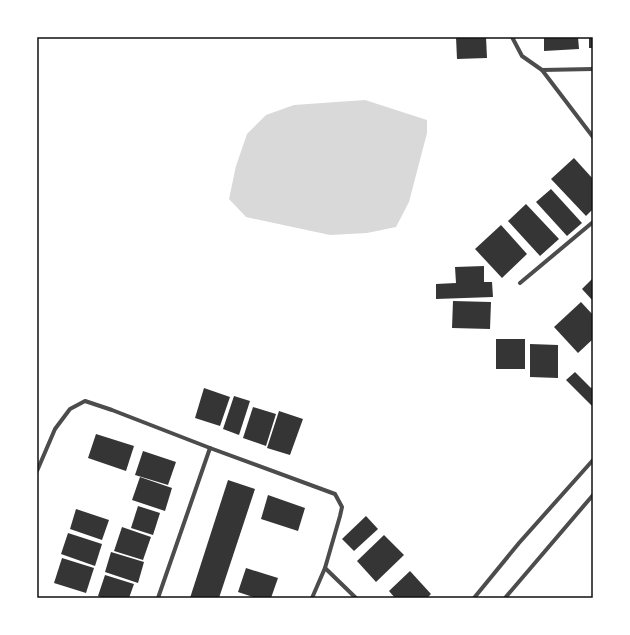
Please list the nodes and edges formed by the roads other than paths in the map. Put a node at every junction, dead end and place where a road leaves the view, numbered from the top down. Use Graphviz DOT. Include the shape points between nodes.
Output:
graph roads {
  1 [pos="512,37"];
  2 [pos="593,69"];
  3 [pos="542,70"];
  4 [pos="593,137"];
  5 [pos="593,222"];
  6 [pos="520,283"];
  7 [pos="210,448"];
  8 [pos="593,460"];
  9 [pos="37,471"];
  10 [pos="593,495"];
  11 [pos="325,568"];
  12 [pos="158,598"];
  13 [pos="312,598"];
  14 [pos="356,598"];
  15 [pos="474,598"];
  16 [pos="505,598"];
  1 -- 3 [label="street" via="522,56"];
  2 -- 3 [label="street"];
  3 -- 4 [label="street"];
  5 -- 6 [label="street"];
  7 -- 9 [label="street" via="85,401 70,409 55,428"];
  7 -- 11 [label="street" via="335,494 342,507"];
  7 -- 12 [label="street"];
  8 -- 15 [label="street"];
  10 -- 16 [label="street"];
  11 -- 13 [label="street"];
  11 -- 14 [label="street"];
}
